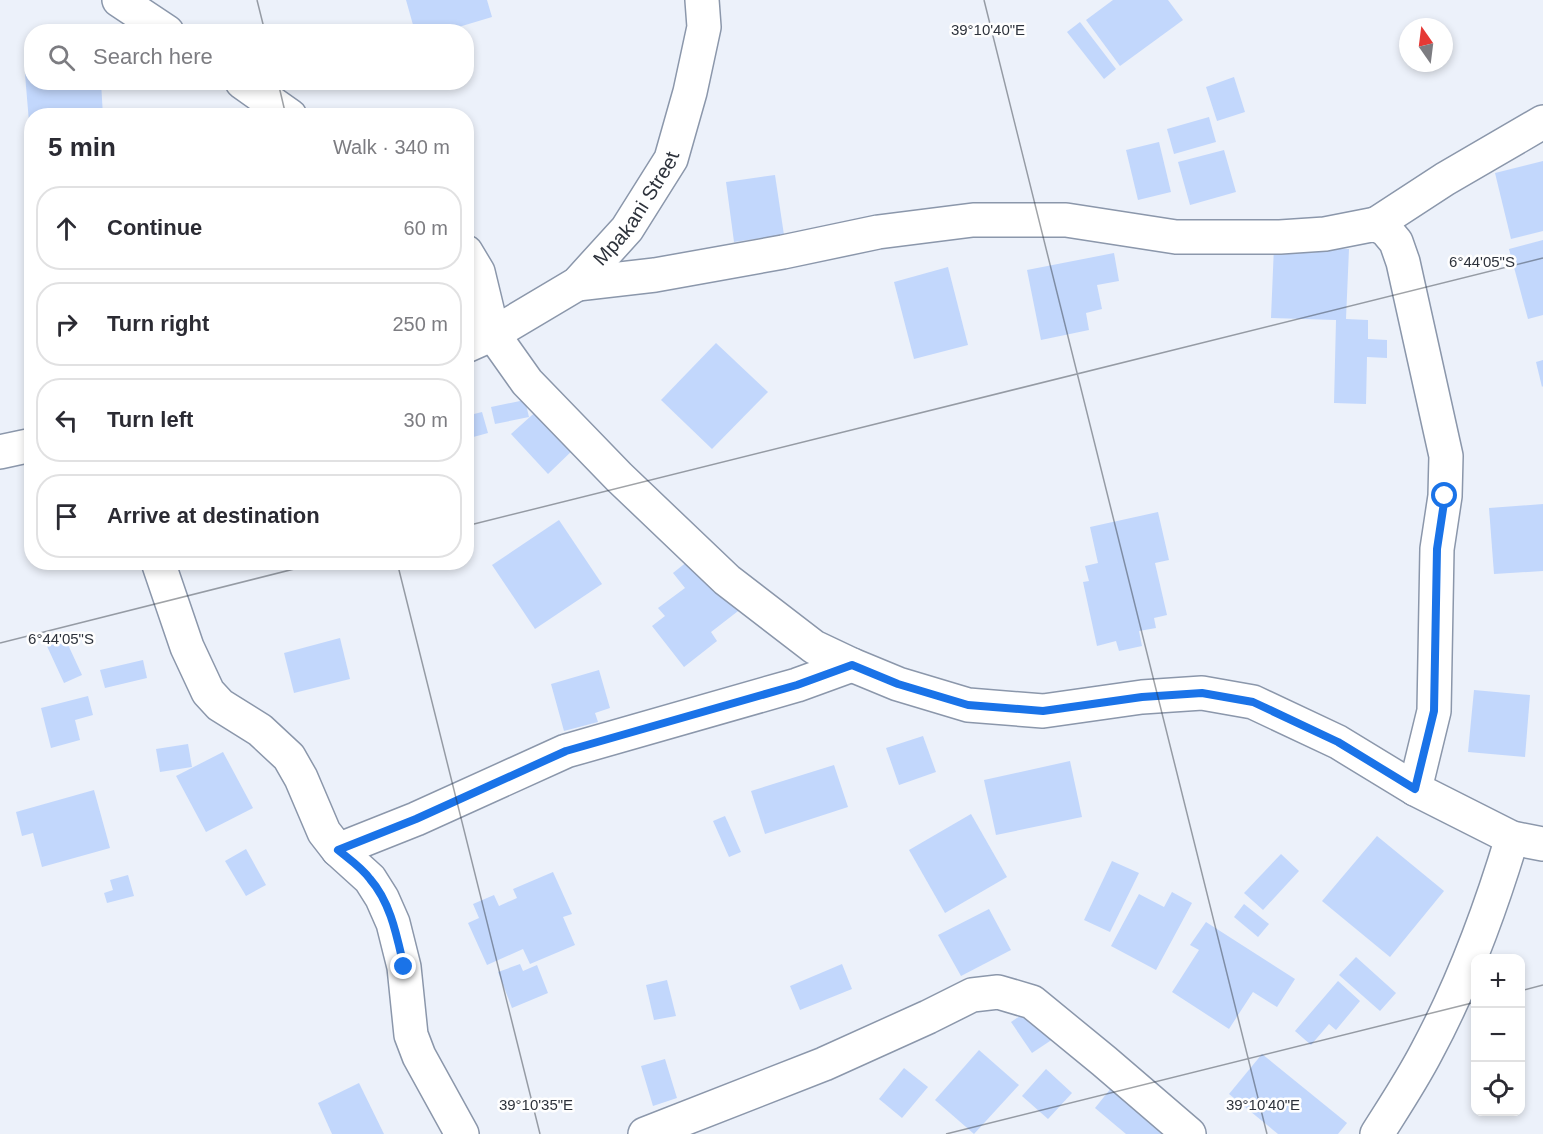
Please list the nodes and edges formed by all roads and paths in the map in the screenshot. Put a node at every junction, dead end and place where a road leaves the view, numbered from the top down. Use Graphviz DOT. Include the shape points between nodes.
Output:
graph roads {
  1 [pos="119,0"];
  2 [pos="702,0"];
  3 [pos="156,24"];
  4 [pos="254,90"];
  5 [pos="279,108"];
  6 [pos="1543,122"];
  7 [pos="1376,224"];
  8 [pos="474,265"];
  9 [pos="577,284"];
  10 [pos="480,340"];
  11 [pos="24,447"];
  12 [pos="0,452"];
  13 [pos="161,570"];
  14 [pos="852,665"];
  15 [pos="1415,789"];
  16 [pos="1527,841"];
  17 [pos="338,850"];
  18 [pos="462,1134"];
  19 [pos="645,1134"];
  20 [pos="1189,1134"];
  21 [pos="1377,1134"];
  1 -- 3 [label="street"];
  2 -- 9 [label="street, Mpakani Street" via="704,27 670,159 627,229"];
  4 -- 5 [label="street"];
  6 -- 7 [label="street"];
  7 -- 9 [label="street" via="1326,234 1280,237 1176,237 1066,220 973,220 878,232 655,275"];
  7 -- 15 [label="street" via="1396,242 1403,262 1446,456 1437,549 1434,711"];
  8 -- 10 [label="street" via="478,272"];
  9 -- 10 [label="street, Mpakani Street"];
  10 -- 14 [label="street" via="727,580 814,647"];
  11 -- 12 [label="street"];
  13 -- 17 [label="street" via="187,647 208,692 289,756 324,832"];
  14 -- 15 [label="street" via="968,705 1043,711 1202,693 1253,702 1338,742"];
  14 -- 17 [label="street" via="797,685 566,751"];
  15 -- 16 [label="street"];
  16 -- 21 [label="street" via="1492,901 1427,1052"];
  17 -- 18 [label="street" via="370,879 393,923 404,967 411,1035"];
  19 -- 20 [label="street" via="824,1064 972,995 998,992 1032,1002"];
}
